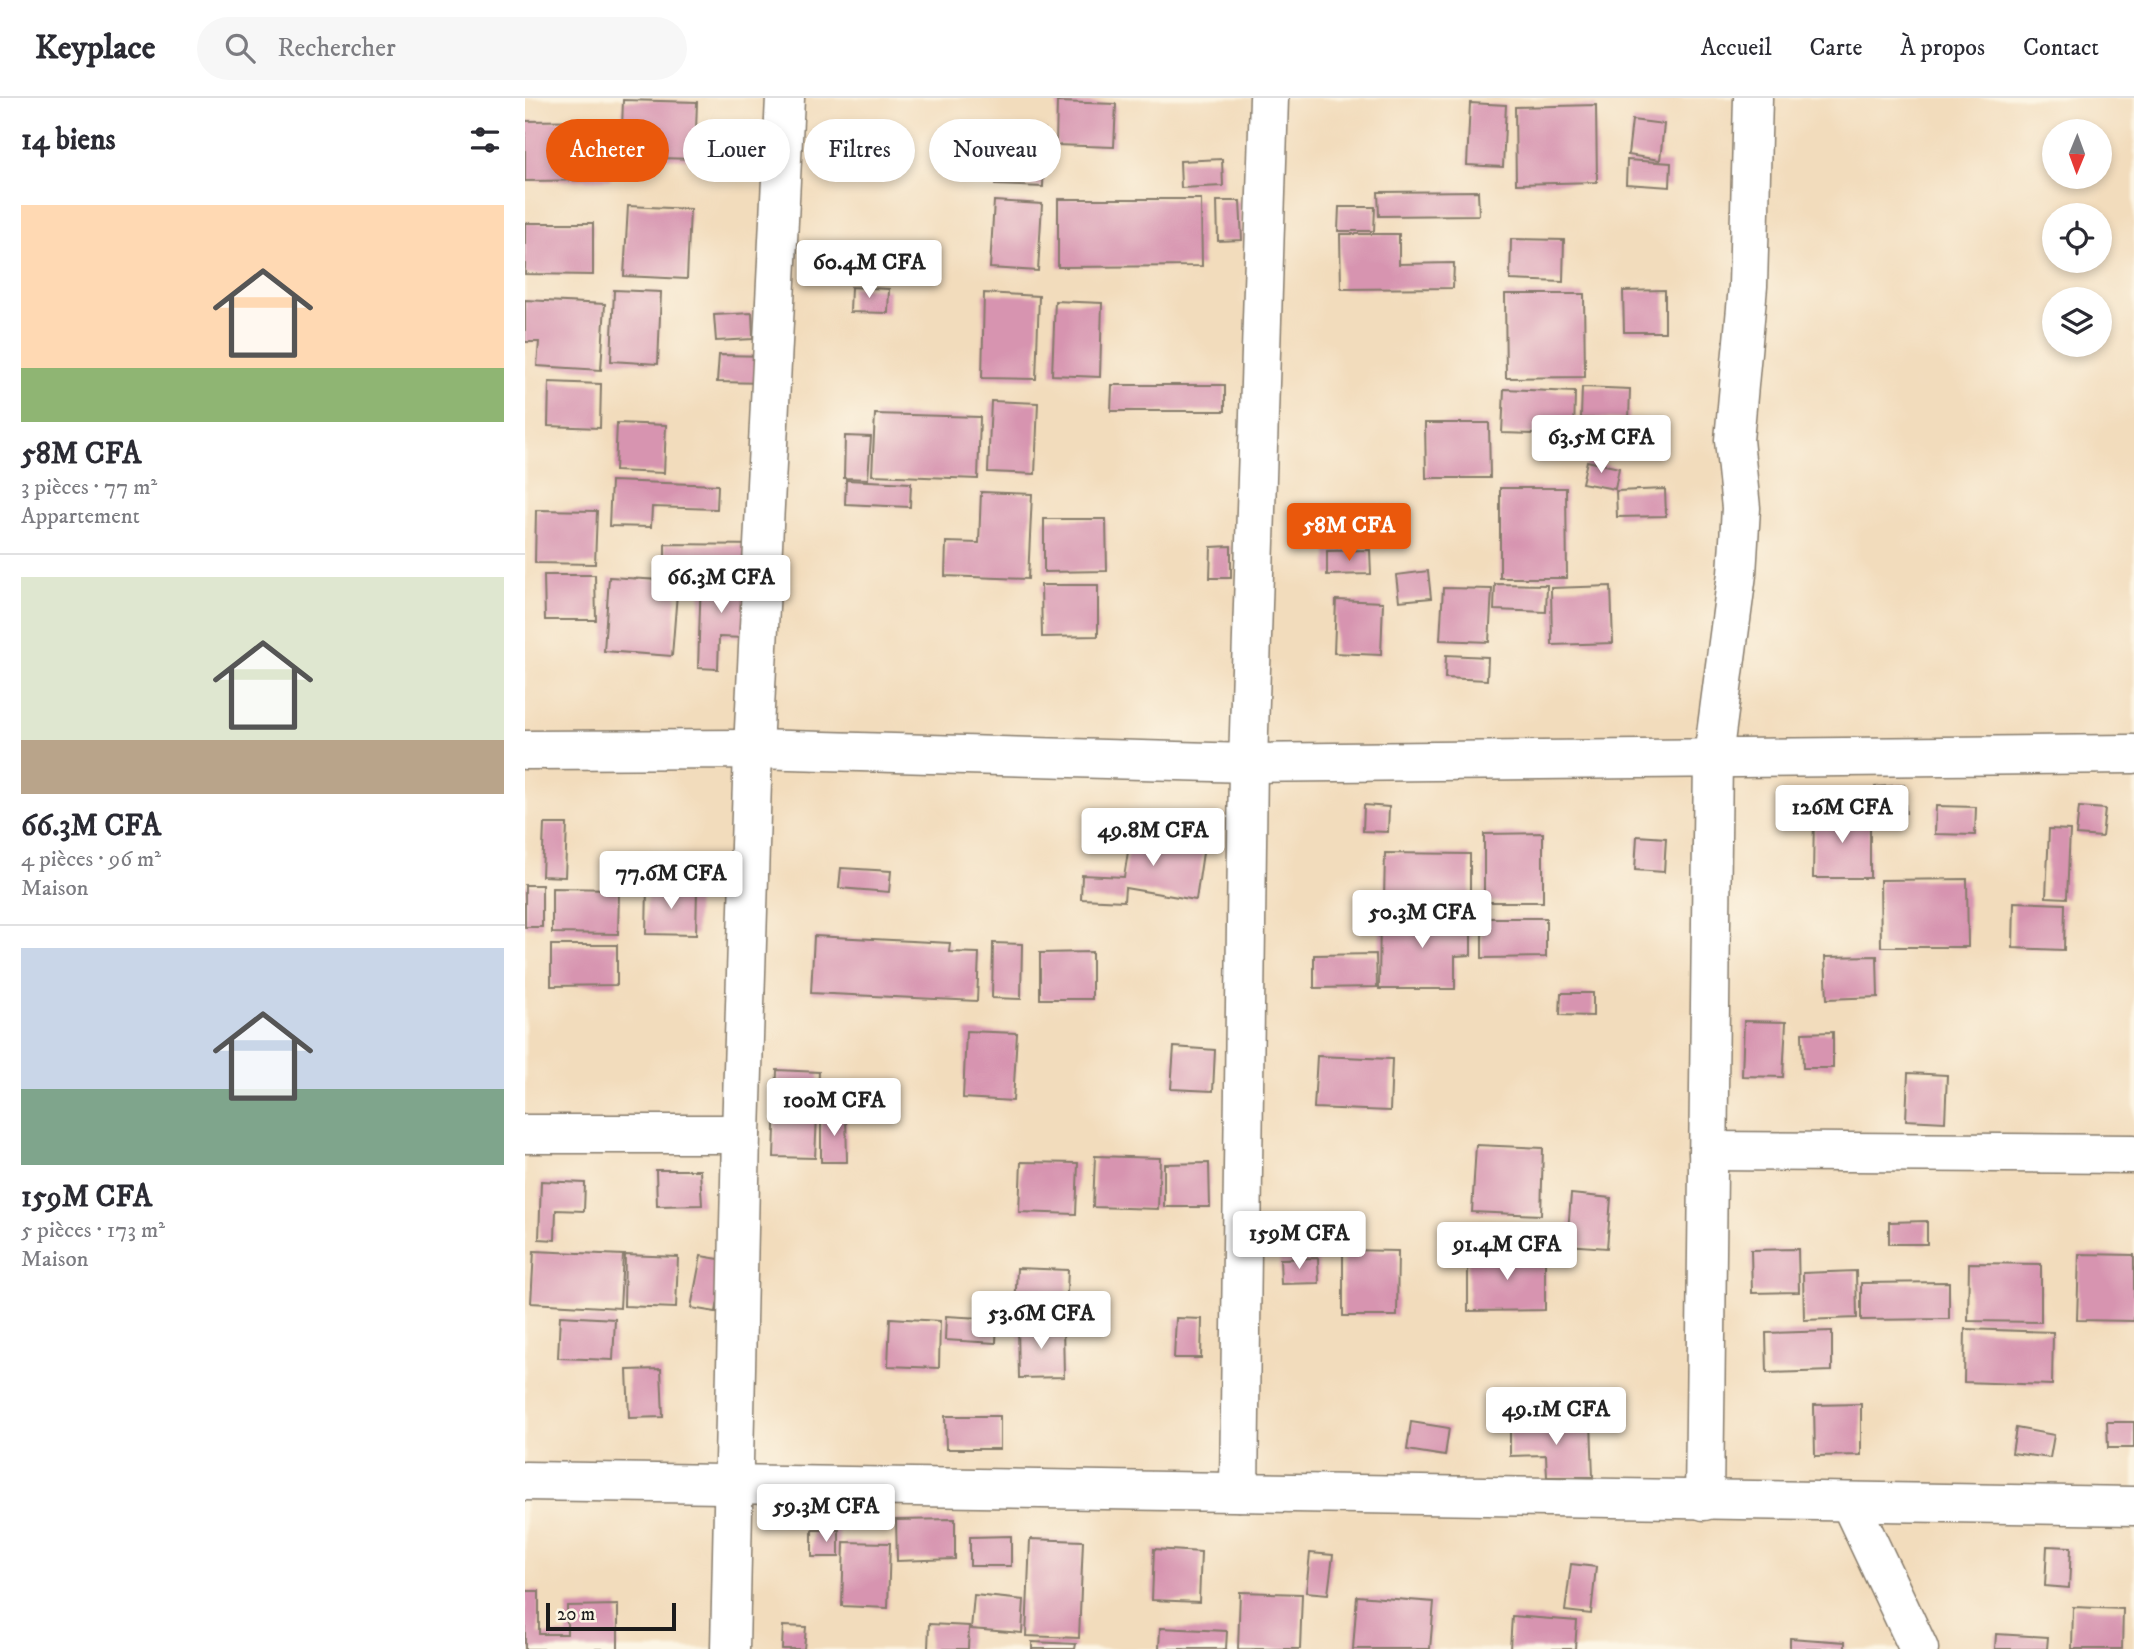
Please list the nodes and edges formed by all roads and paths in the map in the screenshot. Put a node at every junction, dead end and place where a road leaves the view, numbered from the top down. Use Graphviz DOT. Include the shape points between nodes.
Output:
graph roads {
  1 [pos="785,98"];
  2 [pos="1269,98"];
  3 [pos="1753,98"];
  4 [pos="753,749"];
  5 [pos="525,750"];
  6 [pos="2134,754"];
  7 [pos="1713,757"];
  8 [pos="1248,763"];
  9 [pos="525,1134"];
  10 [pos="741,1135"];
  11 [pos="1708,1151"];
  12 [pos="2134,1154"];
  13 [pos="525,1482"];
  14 [pos="734,1485"];
  15 [pos="1240,1492"];
  16 [pos="1704,1501"];
  17 [pos="1850,1503"];
  18 [pos="2134,1506"];
  19 [pos="730,1649"];
  20 [pos="1919,1649"];
  1 -- 4 [label="street"];
  2 -- 8 [label="street"];
  3 -- 7 [label="street" via="1748,286 1734,440 1741,508 1737,574"];
  4 -- 5 [label="street"];
  4 -- 8 [label="street"];
  4 -- 10 [label="street"];
  6 -- 7 [label="street"];
  7 -- 8 [label="street"];
  7 -- 11 [label="street"];
  8 -- 15 [label="street"];
  9 -- 10 [label="street"];
  10 -- 14 [label="street"];
  11 -- 12 [label="street"];
  11 -- 16 [label="street"];
  13 -- 14 [label="street"];
  14 -- 15 [label="street"];
  14 -- 19 [label="street"];
  15 -- 16 [label="street"];
  16 -- 17 [label="street"];
  17 -- 18 [label="street"];
  17 -- 20 [label="street"];
}
